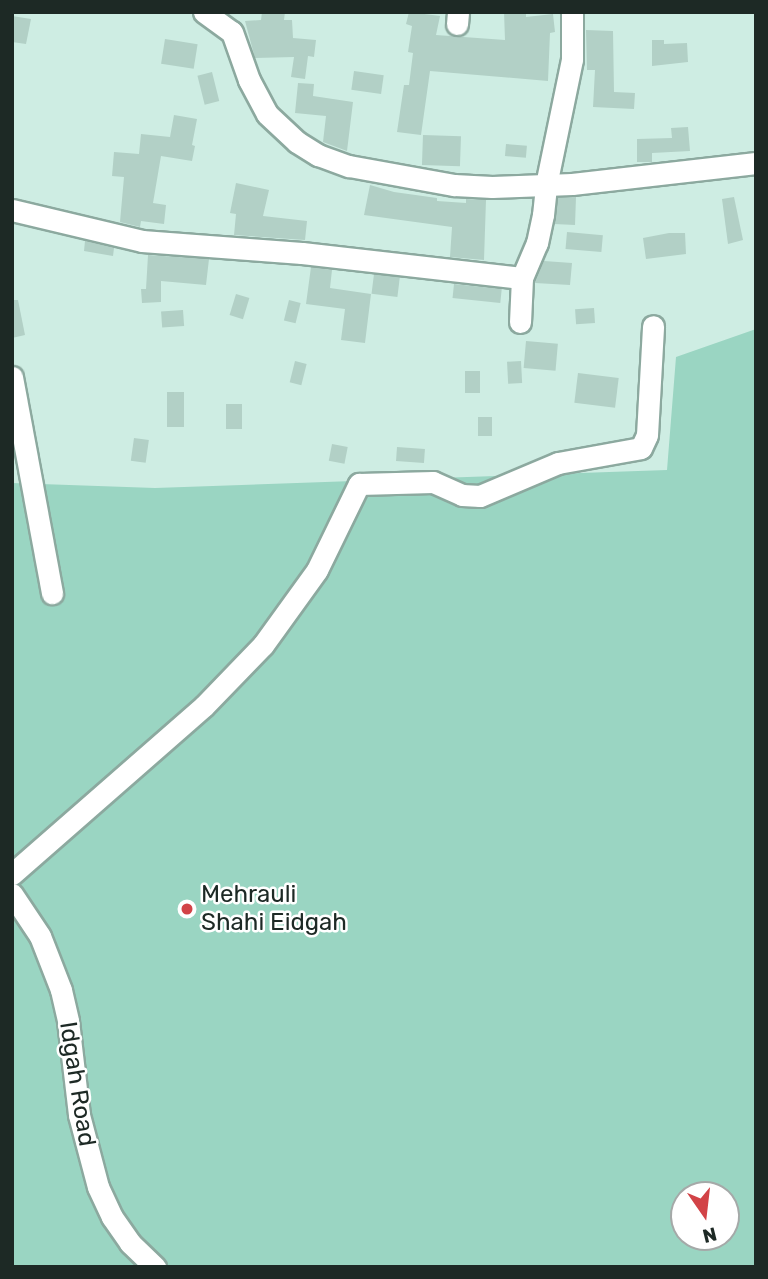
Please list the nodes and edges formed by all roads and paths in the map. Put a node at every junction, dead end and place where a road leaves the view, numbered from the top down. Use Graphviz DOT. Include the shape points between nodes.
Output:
graph roads {
  1 [pos="204,12"];
  2 [pos="572,12"];
  3 [pos="756,163"];
  4 [pos="545,185"];
  5 [pos="12,210"];
  6 [pos="522,278"];
  7 [pos="520,322"];
  8 [pos="653,326"];
  9 [pos="12,377"];
  10 [pos="52,593"];
  11 [pos="12,874"];
  12 [pos="12,894"];
  13 [pos="155,1267"];
  1 -- 4 [label="street" via="232,32 256,98 267,114 318,155 349,166 454,185"];
  2 -- 4 [label="street" via="572,59"];
  3 -- 4 [label="street"];
  4 -- 6 [label="street" via="537,243"];
  5 -- 6 [label="street" via="142,241 302,253"];
  6 -- 7 [label="street"];
  8 -- 11 [label="street" via="647,435 641,448 558,463 480,496 462,495 433,482 359,484 317,570 262,645 204,706"];
  9 -- 10 [label="street"];
  12 -- 13 [label="street, Idgah Road" via="40,936 61,990 79,1115 98,1187 130,1243"];
}
